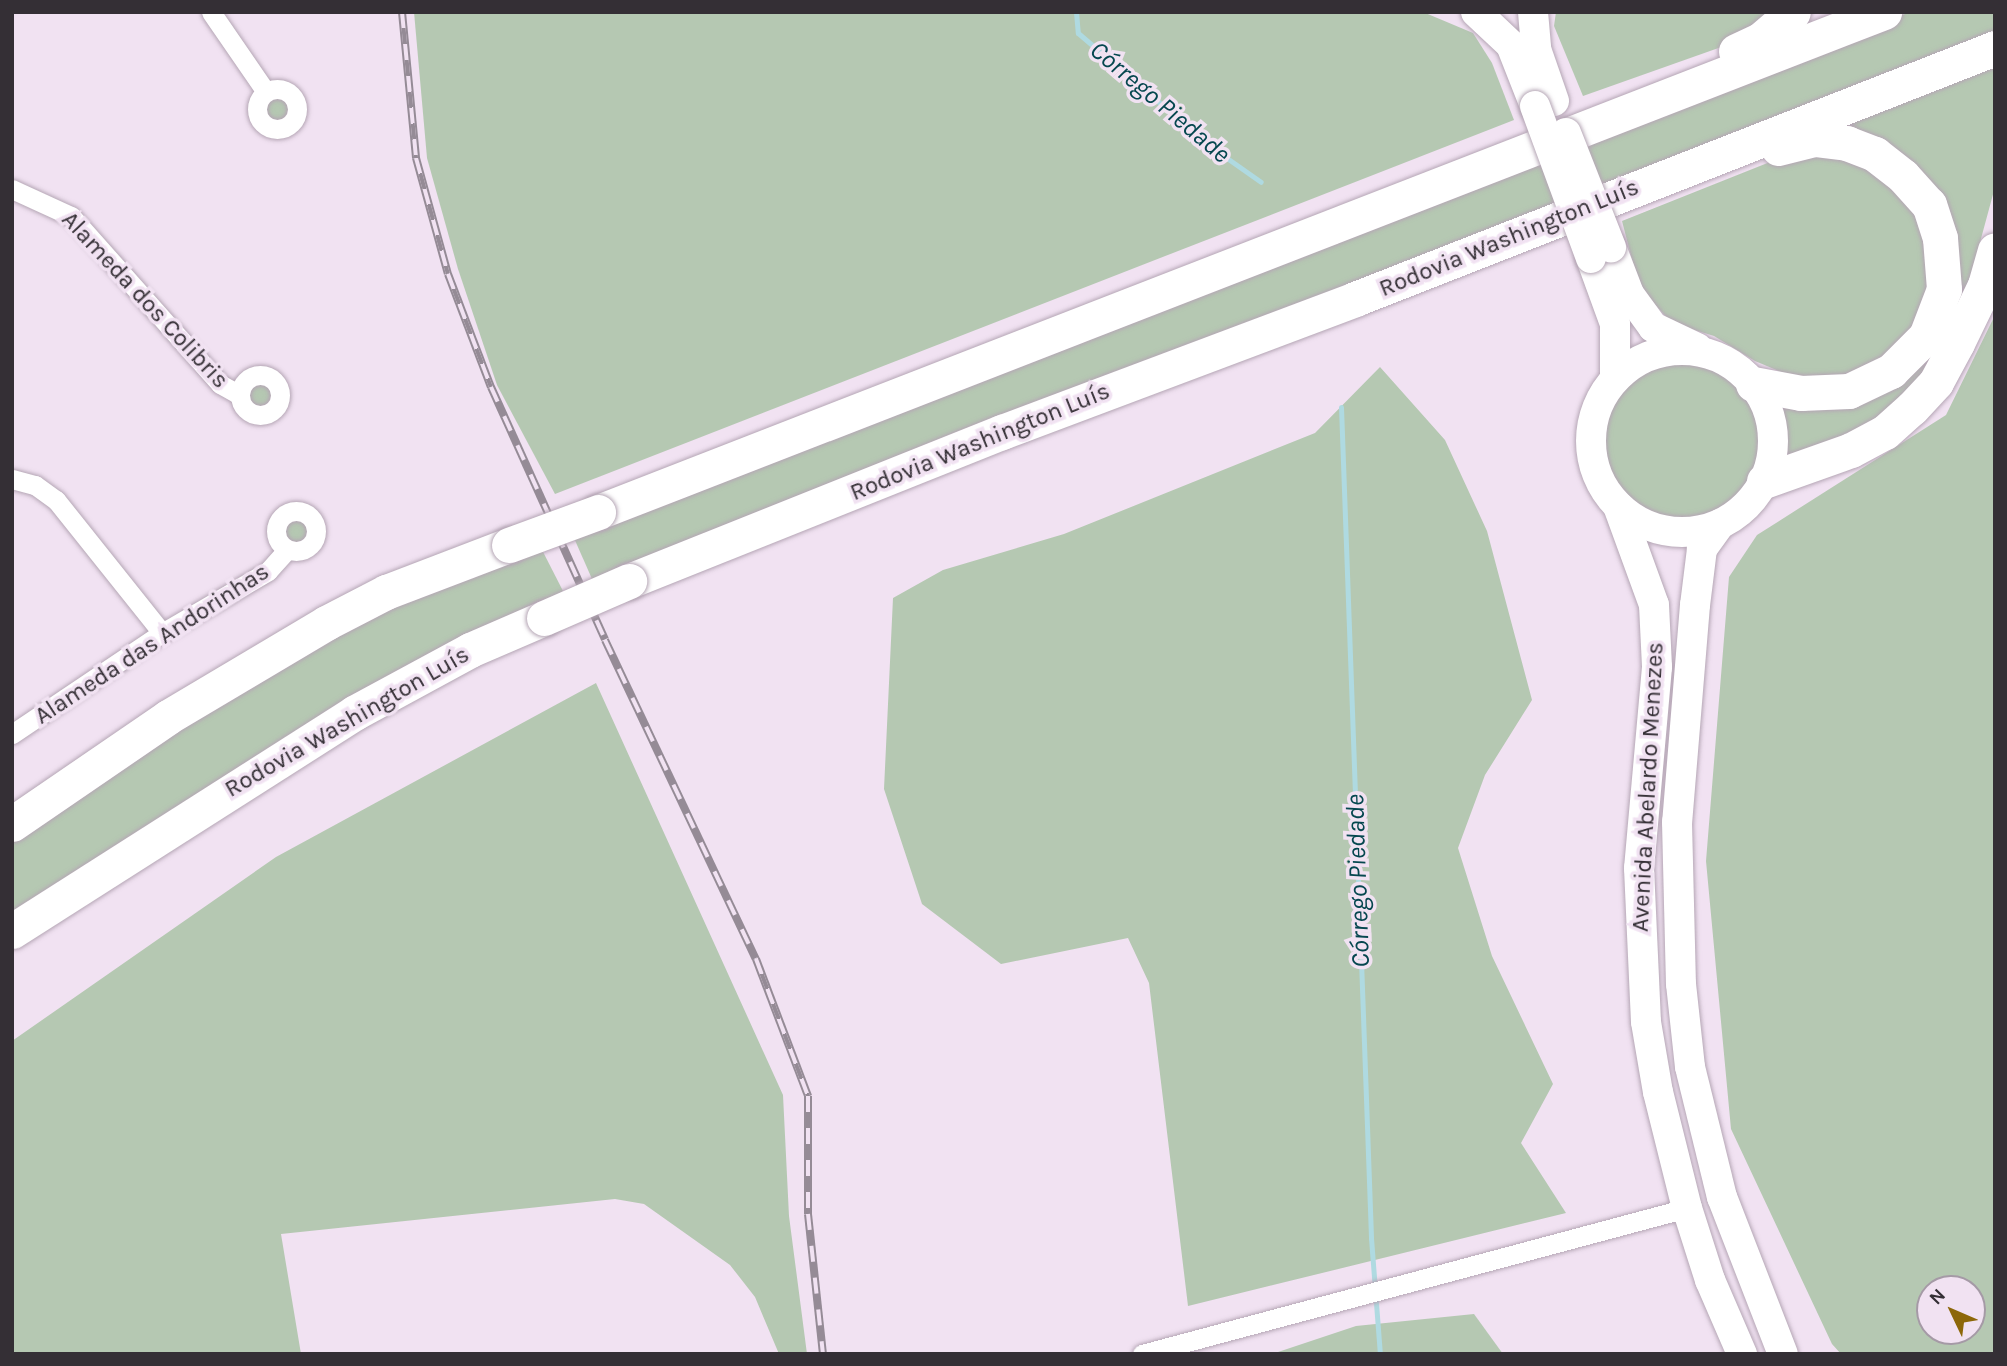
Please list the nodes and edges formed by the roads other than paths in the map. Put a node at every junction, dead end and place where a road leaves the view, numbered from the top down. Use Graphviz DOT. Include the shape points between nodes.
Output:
graph roads {
  1 [pos="211,12"];
  2 [pos="1476,12"];
  3 [pos="1533,12"];
  4 [pos="1793,12"];
  5 [pos="1884,12"];
  6 [pos="1995,48"];
  7 [pos="266,92"];
  8 [pos="1544,104"];
  9 [pos="1527,151"];
  10 [pos="12,189"];
  11 [pos="1557,217"];
  12 [pos="1995,250"];
  13 [pos="1601,252"];
  14 [pos="1706,353"];
  15 [pos="1615,379"];
  16 [pos="1753,384"];
  17 [pos="240,395"];
  18 [pos="12,479"];
  19 [pos="1764,481"];
  20 [pos="1618,506"];
  21 [pos="1720,524"];
  22 [pos="287,550"];
  23 [pos="162,632"];
  24 [pos="12,734"];
  25 [pos="12,824"];
  26 [pos="12,931"];
  27 [pos="1687,1208"];
  28 [pos="1142,1354"];
  29 [pos="1742,1354"];
  30 [pos="1783,1354"];
  1 -- 7 [label="street"];
  2 -- 8 [label="main road" via="1511,45"];
  3 -- 8 [label="main road"];
  4 -- 9 [label="highway" via="1760,40"];
  5 -- 9 [label="highway"];
  6 -- 11 [label="highway, Rodovia Washington Luís"];
  8 -- 13 [label="main road, bridge"];
  9 -- 25 [label="highway, bridge" via="386,592 168,717"];
  10 -- 17 [label="street, Alameda dos Colibris" via="71,216 220,384"];
  11 -- 16 [label="highway" via="1814,139 1847,143 1875,154 1903,176 1929,205 1940,238 1944,289 1926,336 1891,371 1849,391 1801,393"];
  11 -- 26 [label="highway, Rodovia Washington Luís, bridge" via="629,581 470,650 354,713"];
  12 -- 19 [label="highway" via="1985,285 1947,363 1912,408 1885,432 1851,450"];
  13 -- 14 [label="main road" via="1653,327"];
  13 -- 15 [label="main road" via="1615,324"];
  14 -- 15 [label="main road" via="1667,351 1630,366"];
  14 -- 16 [label="main road" via="1727,361"];
  15 -- 20 [label="main road" via="1600,402 1592,429 1592,457 1601,483"];
  16 -- 19 [label="main road" via="1772,426"];
  18 -- 23 [label="street" via="35,485 56,500"];
  19 -- 21 [label="main road" via="1752,499"];
  20 -- 21 [label="main road" via="1635,519 1666,530 1699,530"];
  20 -- 27 [label="main road, Avenida Abelardo Menezes" via="1654,605 1657,667 1643,793 1640,953 1658,1092"];
  21 -- 30 [label="main road, Avenida Abelardo Menezes" via="1702,549 1690,657 1677,822 1681,984 1690,1067 1722,1197"];
  22 -- 23 [label="street, Alameda das Andorinhas" via="268,571"];
  23 -- 24 [label="street, Alameda das Andorinhas"];
  27 -- 28 [label="street"];
  27 -- 29 [label="main road, Avenida Abelardo Menezes" via="1710,1280"];
}
